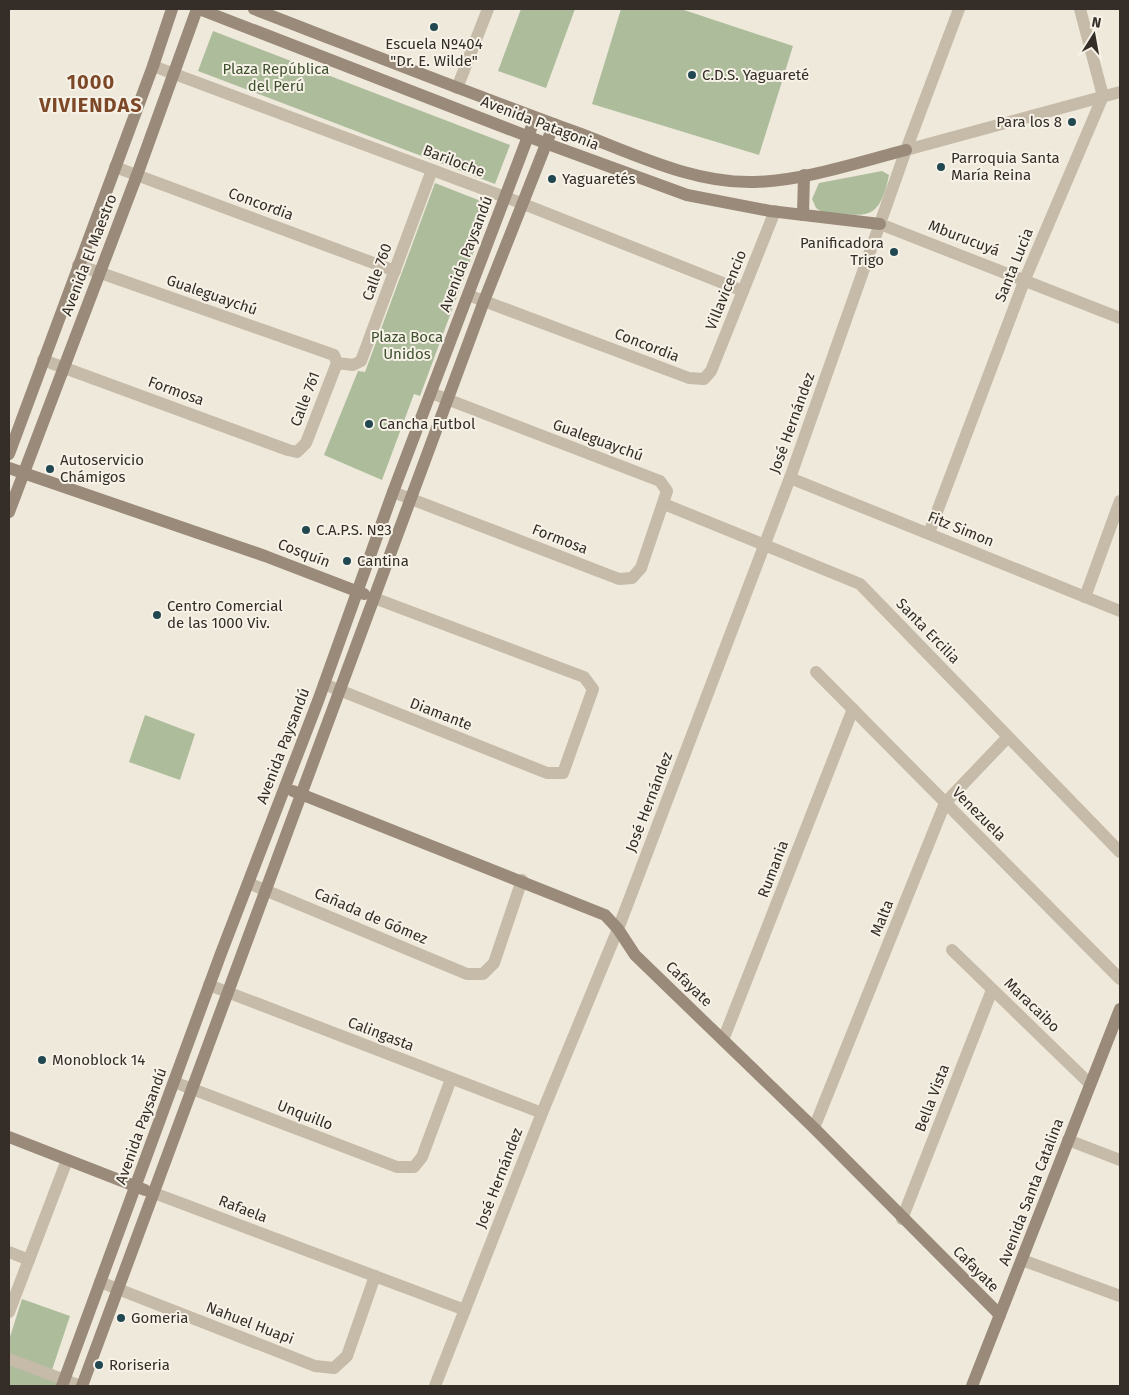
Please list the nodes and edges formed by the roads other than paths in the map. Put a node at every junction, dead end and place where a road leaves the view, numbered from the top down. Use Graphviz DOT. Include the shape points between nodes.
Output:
graph roads {
  1 [pos="172,9"];
  2 [pos="198,9"];
  3 [pos="254,9"];
  4 [pos="488,9"];
  5 [pos="959,9"];
  6 [pos="1080,9"];
  7 [pos="153,66"];
  8 [pos="173,73"];
  9 [pos="457,88"];
  10 [pos="1120,92"];
  11 [pos="1103,96"];
  12 [pos="535,118"];
  13 [pos="554,124"];
  14 [pos="528,136"];
  15 [pos="545,143"];
  16 [pos="906,150"];
  17 [pos="115,168"];
  18 [pos="432,170"];
  19 [pos="137,175"];
  20 [pos="804,175"];
  21 [pos="505,197"];
  22 [pos="521,203"];
  23 [pos="775,211"];
  24 [pos="803,215"];
  25 [pos="880,224"];
  26 [pos="78,265"];
  27 [pos="395,271"];
  28 [pos="100,273"];
  29 [pos="1025,279"];
  30 [pos="743,291"];
  31 [pos="468,295"];
  32 [pos="484,301"];
  33 [pos="1120,318"];
  34 [pos="336,359"];
  35 [pos="43,360"];
  36 [pos="64,367"];
  37 [pos="704,379"];
  38 [pos="430,393"];
  39 [pos="447,401"];
  40 [pos="297,452"];
  41 [pos="9,454"];
  42 [pos="9,468"];
  43 [pos="23,473"];
  44 [pos="790,478"];
  45 [pos="392,492"];
  46 [pos="412,500"];
  47 [pos="1120,501"];
  48 [pos="664,504"];
  49 [pos="9,512"];
  50 [pos="928,533"];
  51 [pos="764,545"];
  52 [pos="358,591"];
  53 [pos="1085,597"];
  54 [pos="374,598"];
  55 [pos="1120,611"];
  56 [pos="816,672"];
  57 [pos="324,684"];
  58 [pos="340,692"];
  59 [pos="853,709"];
  60 [pos="1008,737"];
  61 [pos="547,774"];
  62 [pos="284,788"];
  63 [pos="301,794"];
  64 [pos="946,803"];
  65 [pos="1120,852"];
  66 [pos="522,880"];
  67 [pos="248,883"];
  68 [pos="265,889"];
  69 [pos="618,929"];
  70 [pos="952,950"];
  71 [pos="1120,979"];
  72 [pos="210,985"];
  73 [pos="992,990"];
  74 [pos="227,991"];
  75 [pos="1119,1017"];
  76 [pos="724,1040"];
  77 [pos="451,1078"];
  78 [pos="174,1082"];
  79 [pos="1090,1084"];
  80 [pos="193,1090"];
  81 [pos="542,1113"];
  82 [pos="814,1128"];
  83 [pos="9,1137"];
  84 [pos="1068,1140"];
  85 [pos="67,1160"];
  86 [pos="1120,1160"];
  87 [pos="137,1187"];
  88 [pos="154,1193"];
  89 [pos="902,1219"];
  90 [pos="9,1252"];
  91 [pos="29,1260"];
  92 [pos="1022,1260"];
  93 [pos="376,1276"];
  94 [pos="100,1282"];
  95 [pos="118,1288"];
  96 [pos="1120,1296"];
  97 [pos="465,1310"];
  98 [pos="9,1312"];
  99 [pos="1000,1316"];
  100 [pos="9,1359"];
  101 [pos="63,1383"];
  102 [pos="81,1386"];
  103 [pos="435,1386"];
  104 [pos="972,1386"];
  1 -- 7 [label="main road, Avenida El Maestro"];
  2 -- 8 [label="main road, Avenida El Maestro"];
  2 -- 14 [label="main road, Avenida Patagonia"];
  3 -- 9 [label="main road, Avenida Patagonia"];
  4 -- 9 [label="street"];
  5 -- 16 [label="street"];
  6 -- 11 [label="street"];
  7 -- 8 [label="street, Bariloche"];
  7 -- 17 [label="main road, Avenida El Maestro"];
  8 -- 18 [label="street, Bariloche"];
  8 -- 19 [label="main road, Avenida El Maestro"];
  9 -- 12 [label="main road, Avenida Patagonia"];
  10 -- 11 [label="street"];
  11 -- 16 [label="street"];
  11 -- 29 [label="street, Santa Lucia"];
  12 -- 13 [label="main road, Avenida Patagonia"];
  12 -- 14 [label="main road, Avenida Paysandú"];
  13 -- 15 [label="main road"];
  13 -- 20 [label="main road, Avenida Patagonia" via="690,173 755,182"];
  14 -- 15 [label="main road, Avenida Patagonia"];
  14 -- 21 [label="main road, Avenida Paysandú"];
  15 -- 22 [label="main road"];
  15 -- 23 [label="main road, Avenida Patagonia" via="687,195"];
  16 -- 20 [label="main road, Avenida Patagonia"];
  16 -- 25 [label="street, José Hernández"];
  17 -- 19 [label="street, Concordia"];
  17 -- 26 [label="main road, Avenida El Maestro"];
  18 -- 21 [label="street, Bariloche"];
  18 -- 27 [label="street, Calle 760"];
  19 -- 27 [label="street, Concordia"];
  19 -- 28 [label="main road, Avenida El Maestro"];
  20 -- 24 [label="main road"];
  21 -- 22 [label="street, Bariloche"];
  21 -- 31 [label="main road, Avenida Paysandú"];
  22 -- 30 [label="street, Bariloche"];
  22 -- 32 [label="main road"];
  23 -- 24 [label="main road, Avenida Patagonia"];
  23 -- 30 [label="street, Villavicencio"];
  24 -- 25 [label="main road, Avenida Patagonia"];
  25 -- 29 [label="street, Mburucuyá"];
  25 -- 44 [label="street, José Hernández"];
  26 -- 28 [label="street, Gualeguaychú"];
  26 -- 35 [label="main road, Avenida El Maestro"];
  27 -- 34 [label="street, Calle 760" via="361,361 353,365"];
  28 -- 34 [label="street, Gualeguaychú"];
  28 -- 36 [label="main road, Avenida El Maestro"];
  29 -- 33 [label="street, Mburucuyá"];
  29 -- 50 [label="street, Santa Lucia"];
  30 -- 37 [label="street, Villavicencio" via="711,371"];
  31 -- 32 [label="street, Concordia"];
  31 -- 38 [label="main road, Avenida Paysandú"];
  32 -- 37 [label="street, Concordia" via="689,378"];
  32 -- 39 [label="main road"];
  34 -- 40 [label="street, Calle 761" via="306,443"];
  35 -- 36 [label="street, Formosa"];
  35 -- 41 [label="main road, Avenida El Maestro"];
  36 -- 40 [label="street, Formosa"];
  36 -- 43 [label="main road, Avenida El Maestro"];
  38 -- 39 [label="street, Gualeguaychú"];
  38 -- 45 [label="main road, Avenida Paysandú"];
  39 -- 46 [label="main road"];
  39 -- 48 [label="street, Gualeguaychú" via="660,480 667,491"];
  42 -- 43 [label="main road, Cosquín"];
  43 -- 49 [label="main road, Avenida El Maestro"];
  43 -- 52 [label="main road, Cosquín"];
  44 -- 50 [label="street, Fitz Simon"];
  44 -- 51 [label="street, José Hernández"];
  45 -- 46 [label="street, Formosa"];
  45 -- 52 [label="main road, Avenida Paysandú"];
  46 -- 48 [label="street, Formosa" via="620,579 632,578 640,568"];
  46 -- 54 [label="main road"];
  47 -- 53 [label="street"];
  48 -- 51 [label="street, Santa Ercilia"];
  50 -- 53 [label="street, Fitz Simon"];
  51 -- 60 [label="street, Santa Ercilia" via="860,584"];
  51 -- 69 [label="street, José Hernández"];
  52 -- 54 [label="main road, Cosquín"];
  52 -- 57 [label="main road, Avenida Paysandú"];
  53 -- 55 [label="street, Fitz Simon"];
  54 -- 58 [label="main road"];
  54 -- 61 [label="street, Cosquín" via="584,677 593,689 563,773"];
  56 -- 59 [label="street, Venezuela"];
  57 -- 58 [label="street, Diamante"];
  57 -- 62 [label="main road, Avenida Paysandú"];
  58 -- 61 [label="street, Diamante"];
  58 -- 63 [label="main road"];
  59 -- 64 [label="street, Venezuela"];
  59 -- 76 [label="street, Rumania"];
  60 -- 64 [label="street, Malta"];
  60 -- 65 [label="street, Santa Ercilia"];
  62 -- 63 [label="main road, Cafayate"];
  62 -- 67 [label="main road, Avenida Paysandú"];
  63 -- 66 [label="main road, Cafayate"];
  63 -- 68 [label="main road"];
  64 -- 71 [label="street, Venezuela"];
  64 -- 82 [label="street, Malta"];
  66 -- 68 [label="street, Cañada de Gómez" via="494,963 483,974 467,974"];
  66 -- 69 [label="main road, Cafayate" via="605,915"];
  67 -- 68 [label="street, Cañada de Gómez"];
  67 -- 72 [label="main road, Avenida Paysandú"];
  68 -- 74 [label="main road"];
  69 -- 76 [label="main road, Cafayate" via="635,955"];
  69 -- 81 [label="street, José Hernández"];
  70 -- 73 [label="street, Maracaibo"];
  72 -- 74 [label="street, Calingasta"];
  72 -- 78 [label="main road, Avenida Paysandú"];
  73 -- 79 [label="street, Maracaibo"];
  73 -- 89 [label="street, Bella Vista"];
  74 -- 77 [label="street, Calingasta"];
  74 -- 80 [label="main road"];
  75 -- 79 [label="main road, Avenida Santa Catalina"];
  76 -- 82 [label="main road, Cafayate"];
  77 -- 80 [label="street, Unquillo" via="422,1157 414,1167 397,1167"];
  77 -- 81 [label="street, Calingasta"];
  78 -- 80 [label="street, Unquillo"];
  78 -- 87 [label="main road, Avenida Paysandú"];
  79 -- 84 [label="main road, Avenida Santa Catalina"];
  80 -- 88 [label="main road"];
  81 -- 97 [label="street, José Hernández"];
  82 -- 89 [label="main road, Cafayate"];
  83 -- 85 [label="main road, Rafaela"];
  84 -- 86 [label="street"];
  84 -- 92 [label="main road, Avenida Santa Catalina"];
  85 -- 87 [label="main road, Rafaela"];
  85 -- 91 [label="street"];
  87 -- 88 [label="main road, Rafaela"];
  87 -- 94 [label="main road, Avenida Paysandú"];
  88 -- 93 [label="street, Rafaela"];
  88 -- 95 [label="main road"];
  89 -- 99 [label="main road, Cafayate"];
  90 -- 91 [label="street"];
  91 -- 98 [label="street"];
  92 -- 96 [label="street"];
  92 -- 99 [label="main road, Avenida Santa Catalina"];
  93 -- 95 [label="street, Nahuel Huapi" via="347,1356 334,1368 315,1366"];
  93 -- 97 [label="street, Rafaela"];
  94 -- 95 [label="street, Nahuel Huapi"];
  94 -- 101 [label="main road, Avenida Paysandú"];
  95 -- 102 [label="main road"];
  97 -- 103 [label="street, José Hernández"];
  99 -- 104 [label="main road, Avenida Santa Catalina"];
  100 -- 101 [label="street"];
  101 -- 102 [label="street"];
}
